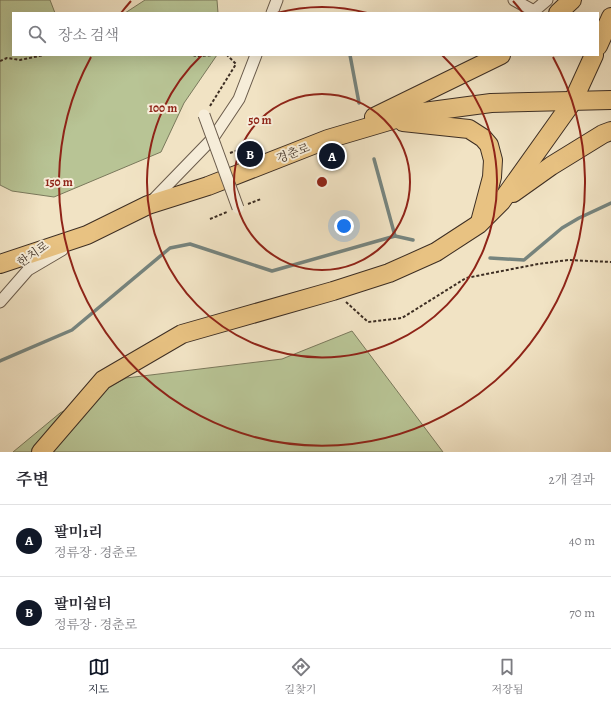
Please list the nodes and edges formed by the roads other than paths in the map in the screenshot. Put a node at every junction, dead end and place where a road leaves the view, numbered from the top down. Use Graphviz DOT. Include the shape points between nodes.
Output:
graph roads {
  1 [pos="277,0"];
  2 [pos="514,0"];
  3 [pos="547,0"];
  4 [pos="572,0"];
  5 [pos="272,12"];
  6 [pos="534,12"];
  7 [pos="559,12"];
  8 [pos="611,17"];
  9 [pos="599,44"];
  10 [pos="256,56"];
  11 [pos="499,56"];
  12 [pos="594,56"];
  13 [pos="611,100"];
  14 [pos="573,101"];
  15 [pos="204,115"];
  16 [pos="392,120"];
  17 [pos="611,131"];
  18 [pos="328,139"];
  19 [pos="501,202"];
  20 [pos="148,205"];
  21 [pos="238,208"];
  22 [pos="479,224"];
  23 [pos="87,235"];
  24 [pos="0,264"];
  25 [pos="0,302"];
  26 [pos="41,452"];
  1 -- 5 [label="street"];
  2 -- 6 [label="street"];
  3 -- 6 [label="street"];
  4 -- 7 [label="main road"];
  8 -- 9 [label="main road"];
  10 -- 20 [label="street" via="239,99 212,138"];
  11 -- 18 [label="main road"];
  12 -- 14 [label="main road"];
  13 -- 14 [label="main road, 경춘로"];
  14 -- 16 [label="main road, 경춘로" via="491,103 416,113"];
  14 -- 19 [label="main road"];
  15 -- 21 [label="street, bridge"];
  16 -- 18 [label="main road, 경춘로"];
  16 -- 22 [label="main road" via="469,129 489,145 493,160 492,177"];
  17 -- 19 [label="main road" via="551,166"];
  18 -- 20 [label="main road, 경춘로" via="208,186"];
  19 -- 22 [label="main road"];
  20 -- 23 [label="main road, 경춘로"];
  22 -- 26 [label="main road" via="436,252 389,273 182,334 103,380"];
  23 -- 24 [label="main road, 경춘로"];
  23 -- 25 [label="street, 한치로" via="28,270"];
}
